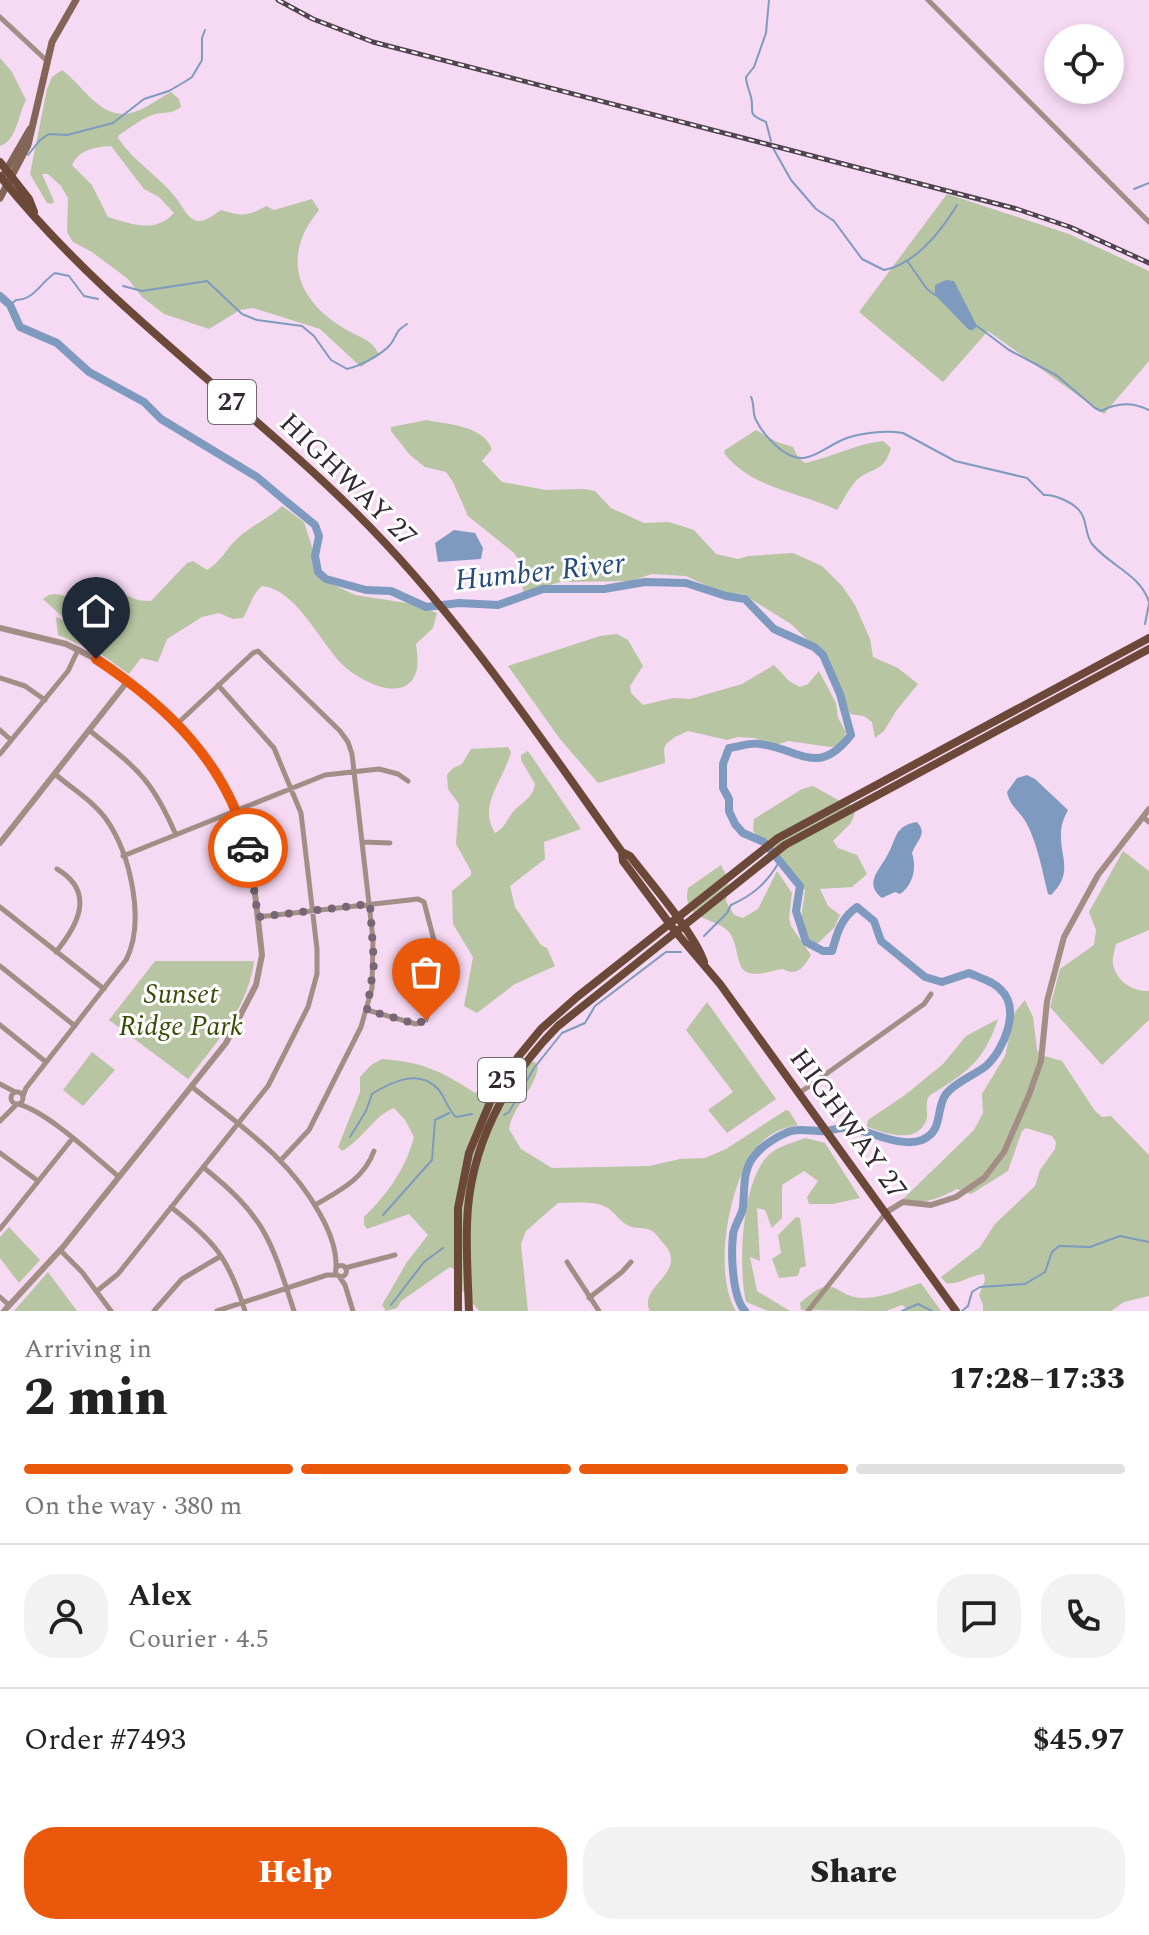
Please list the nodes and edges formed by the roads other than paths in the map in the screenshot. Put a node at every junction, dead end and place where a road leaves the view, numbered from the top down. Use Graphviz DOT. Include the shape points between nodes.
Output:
graph roads {
  1 [pos="76,0"];
  2 [pos="928,0"];
  3 [pos="0,17"];
  4 [pos="46,60"];
  5 [pos="4,175"];
  6 [pos="0,198"];
  7 [pos="1149,222"];
  8 [pos="0,628"];
  9 [pos="1149,638"];
  10 [pos="78,649"];
  11 [pos="1149,649"];
  12 [pos="0,678"];
  13 [pos="127,682"];
  14 [pos="218,685"];
  15 [pos="46,700"];
  16 [pos="178,723"];
  17 [pos="0,730"];
  18 [pos="89,730"];
  19 [pos="11,740"];
  20 [pos="0,754"];
  21 [pos="354,771"];
  22 [pos="55,774"];
  23 [pos="408,781"];
  24 [pos="291,788"];
  25 [pos="1149,809"];
  26 [pos="236,811"];
  27 [pos="1146,819"];
  28 [pos="176,835"];
  29 [pos="363,842"];
  30 [pos="782,842"];
  31 [pos="0,843"];
  32 [pos="390,843"];
  33 [pos="123,856"];
  34 [pos="57,869"];
  35 [pos="370,904"];
  36 [pos="0,907"];
  37 [pos="313,911"];
  38 [pos="258,917"];
  39 [pos="675,924"];
  40 [pos="56,952"];
  41 [pos="0,966"];
  42 [pos="104,989"];
  43 [pos="931,994"];
  44 [pos="367,1010"];
  45 [pos="0,1025"];
  46 [pos="75,1026"];
  47 [pos="46,1062"];
  48 [pos="0,1084"];
  49 [pos="191,1086"];
  50 [pos="26,1088"];
  51 [pos="798,1094"];
  52 [pos="15,1098"];
  53 [pos="24,1098"];
  54 [pos="28,1107"];
  55 [pos="0,1121"];
  56 [pos="238,1123"];
  57 [pos="72,1139"];
  58 [pos="374,1151"];
  59 [pos="0,1153"];
  60 [pos="281,1160"];
  61 [pos="203,1167"];
  62 [pos="119,1177"];
  63 [pos="38,1181"];
  64 [pos="315,1205"];
  65 [pos="171,1207"];
  66 [pos="885,1213"];
  67 [pos="0,1229"];
  68 [pos="60,1250"];
  69 [pos="395,1255"];
  70 [pos="221,1256"];
  71 [pos="567,1262"];
  72 [pos="631,1262"];
  73 [pos="341,1271"];
  74 [pos="287,1288"];
  75 [pos="97,1291"];
  76 [pos="0,1297"];
  77 [pos="589,1298"];
  78 [pos="242,1302"];
  79 [pos="7,1308"];
  80 [pos="111,1311"];
  81 [pos="154,1311"];
  82 [pos="217,1311"];
  83 [pos="245,1311"];
  84 [pos="294,1311"];
  85 [pos="353,1311"];
  86 [pos="458,1311"];
  87 [pos="469,1311"];
  88 [pos="599,1311"];
  89 [pos="808,1311"];
  90 [pos="956,1311"];
  1 -- 4 [label="main road"];
  2 -- 7 [label="street"];
  3 -- 4 [label="street"];
  4 -- 5 [label="main road" via="28,145"];
  5 -- 6 [label="main road"];
  5 -- 39 [label="main road, HIGHWAY 27 / 27" via="135,316 388,545 494,675 622,852 623,861"];
  8 -- 10 [label="street"];
  9 -- 30 [label="main road, 25"];
  10 -- 13 [label="street"];
  10 -- 15 [label="street"];
  11 -- 30 [label="main road, 25"];
  12 -- 15 [label="street"];
  13 -- 16 [label="street"];
  13 -- 18 [label="street"];
  14 -- 16 [label="street"];
  14 -- 21 [label="street" via="253,653 261,652 345,736"];
  14 -- 24 [label="street" via="274,748"];
  15 -- 19 [label="street"];
  16 -- 26 [label="street" via="210,762"];
  17 -- 19 [label="street"];
  18 -- 22 [label="street"];
  18 -- 28 [label="street" via="146,778"];
  19 -- 20 [label="street"];
  21 -- 23 [label="street" via="389,770"];
  21 -- 24 [label="street"];
  21 -- 29 [label="street"];
  22 -- 31 [label="street"];
  22 -- 33 [label="street" via="105,817"];
  24 -- 26 [label="street"];
  24 -- 37 [label="street" via="303,824"];
  25 -- 27 [label="street"];
  26 -- 28 [label="street"];
  26 -- 38 [label="street" via="250,856"];
  27 -- 66 [label="street" via="1098,875 1068,928 1047,1001 1041,1061 1004,1152 984,1178 956,1197 931,1205 903,1202"];
  28 -- 33 [label="street"];
  29 -- 32 [label="street"];
  29 -- 35 [label="street"];
  30 -- 39 [label="main road, 25"];
  33 -- 42 [label="street" via="134,887 132,945"];
  34 -- 40 [label="street" via="74,884 80,904 76,924"];
  35 -- 37 [label="street"];
  35 -- 44 [label="street" via="374,964"];
  35 -- 44 [label="street" via="424,902 441,967 424,1023"];
  36 -- 40 [label="street"];
  37 -- 38 [label="street"];
  37 -- 56 [label="street" via="318,962 312,996 268,1086"];
  38 -- 49 [label="street" via="262,961 256,985 230,1037"];
  39 -- 51 [label="main road, HIGHWAY 27 / 27" via="701,952"];
  39 -- 86 [label="main road, 25" via="541,1029 493,1095 461,1192"];
  39 -- 87 [label="main road, 25" via="558,1026 499,1104 482,1143 469,1201"];
  40 -- 42 [label="street"];
  41 -- 46 [label="street"];
  42 -- 46 [label="street"];
  43 -- 51 [label="street"];
  44 -- 60 [label="street" via="309,1130"];
  45 -- 47 [label="street"];
  46 -- 47 [label="street"];
  47 -- 50 [label="street"];
  48 -- 52 [label="street"];
  49 -- 56 [label="street"];
  49 -- 62 [label="street"];
  50 -- 52 [label="street"];
  50 -- 53 [label="street"];
  51 -- 66 [label="main road, HIGHWAY 27 / 27"];
  52 -- 53 [label="street"];
  52 -- 54 [label="street"];
  52 -- 55 [label="street"];
  53 -- 54 [label="street"];
  54 -- 57 [label="street"];
  56 -- 60 [label="street"];
  56 -- 61 [label="street"];
  57 -- 62 [label="street"];
  57 -- 63 [label="street"];
  58 -- 64 [label="street" via="355,1180"];
  59 -- 63 [label="street"];
  60 -- 64 [label="street"];
  61 -- 65 [label="street"];
  61 -- 74 [label="street" via="256,1215"];
  62 -- 68 [label="street"];
  63 -- 67 [label="street"];
  64 -- 73 [label="street"];
  65 -- 70 [label="street" via="210,1239"];
  65 -- 75 [label="street" via="115,1278"];
  66 -- 89 [label="street"];
  66 -- 90 [label="main road, HIGHWAY 27 / 27"];
  68 -- 75 [label="street"];
  68 -- 79 [label="street"];
  69 -- 73 [label="street"];
  70 -- 78 [label="street"];
  70 -- 81 [label="street" via="182,1279"];
  71 -- 77 [label="street"];
  72 -- 77 [label="street"];
  73 -- 74 [label="street"];
  73 -- 85 [label="street"];
  74 -- 78 [label="street"];
  74 -- 84 [label="street"];
  75 -- 80 [label="street"];
  76 -- 79 [label="street"];
  77 -- 88 [label="street"];
  78 -- 82 [label="street"];
  78 -- 83 [label="street"];
}
